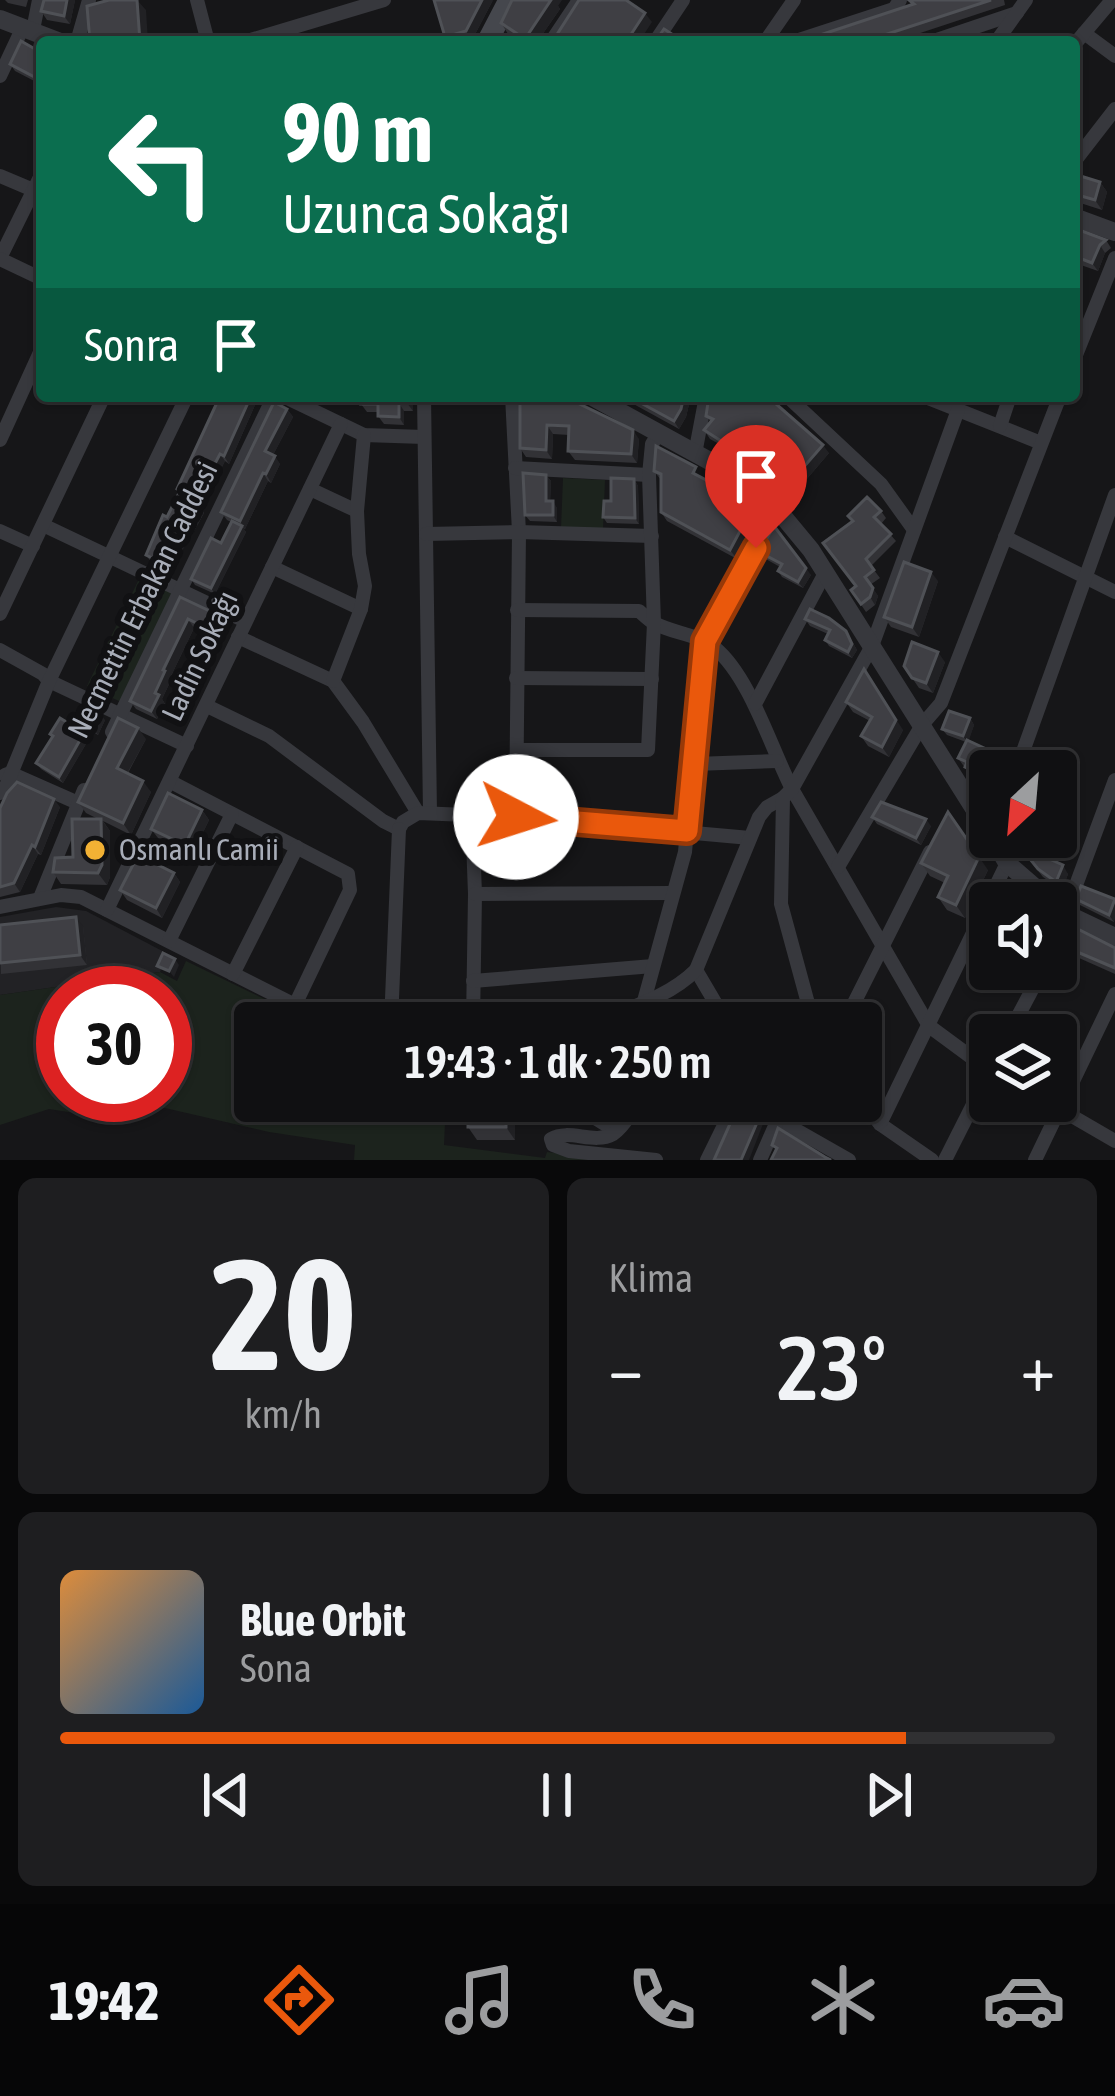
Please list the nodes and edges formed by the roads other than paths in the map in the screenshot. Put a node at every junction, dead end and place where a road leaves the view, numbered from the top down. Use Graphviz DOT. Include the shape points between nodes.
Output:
graph roads {
  1 [pos="39,0"];
  2 [pos="197,0"];
  3 [pos="384,0"];
  4 [pos="509,0"];
  5 [pos="579,0"];
  6 [pos="683,0"];
  7 [pos="794,0"];
  8 [pos="900,0"];
  9 [pos="1112,0"];
  10 [pos="93,5"];
  11 [pos="1022,7"];
  12 [pos="0,19"];
  13 [pos="28,29"];
  14 [pos="46,36"];
  15 [pos="80,36"];
  16 [pos="206,36"];
  17 [pos="264,36"];
  18 [pos="490,36"];
  19 [pos="554,36"];
  20 [pos="659,36"];
  21 [pos="770,36"];
  22 [pos="811,36"];
  23 [pos="947,36"];
  24 [pos="1001,36"];
  25 [pos="1080,38"];
  26 [pos="1080,39"];
  27 [pos="1115,56"];
  28 [pos="0,76"];
  29 [pos="1115,109"];
  30 [pos="1080,154"];
  31 [pos="0,176"];
  32 [pos="36,191"];
  33 [pos="36,195"];
  34 [pos="1080,220"];
  35 [pos="1115,232"];
  36 [pos="0,258"];
  37 [pos="1115,258"];
  38 [pos="36,276"];
  39 [pos="1080,345"];
  40 [pos="36,361"];
  41 [pos="101,402"];
  42 [pos="184,402"];
  43 [pos="276,402"];
  44 [pos="292,402"];
  45 [pos="424,402"];
  46 [pos="512,402"];
  47 [pos="602,402"];
  48 [pos="705,402"];
  49 [pos="793,402"];
  50 [pos="944,402"];
  51 [pos="1008,402"];
  52 [pos="1058,402"];
  53 [pos="958,410"];
  54 [pos="341,424"];
  55 [pos="1000,426"];
  56 [pos="658,433"];
  57 [pos="364,435"];
  58 [pos="424,437"];
  59 [pos="0,440"];
  60 [pos="1041,442"];
  61 [pos="695,454"];
  62 [pos="515,468"];
  63 [pos="649,475"];
  64 [pos="310,490"];
  65 [pos="1115,495"];
  66 [pos="777,509"];
  67 [pos="357,511"];
  68 [pos="44,525"];
  69 [pos="914,530"];
  70 [pos="0,531"];
  71 [pos="519,532"];
  72 [pos="426,535"];
  73 [pos="652,536"];
  74 [pos="1005,537"];
  75 [pos="33,546"];
  76 [pos="108,556"];
  77 [pos="272,568"];
  78 [pos="825,573"];
  79 [pos="1084,575"];
  80 [pos="181,590"];
  81 [pos="1115,592"];
  82 [pos="361,609"];
  83 [pos="517,610"];
  84 [pos="0,612"];
  85 [pos="245,621"];
  86 [pos="654,623"];
  87 [pos="238,637"];
  88 [pos="705,641"];
  89 [pos="872,646"];
  90 [pos="0,650"];
  91 [pos="516,678"];
  92 [pos="652,679"];
  93 [pos="49,680"];
  94 [pos="333,681"];
  95 [pos="755,704"];
  96 [pos="207,706"];
  97 [pos="121,715"];
  98 [pos="922,725"];
  99 [pos="187,746"];
  100 [pos="104,750"];
  101 [pos="517,750"];
  102 [pos="1023,750"];
  103 [pos="777,761"];
  104 [pos="695,764"];
  105 [pos="95,768"];
  106 [pos="5,775"];
  107 [pos="1115,780"];
  108 [pos="171,782"];
  109 [pos="963,789"];
  110 [pos="0,793"];
  111 [pos="788,794"];
  112 [pos="969,799"];
  113 [pos="78,803"];
  114 [pos="953,808"];
  115 [pos="424,813"];
  116 [pos="232,814"];
  117 [pos="472,814"];
  118 [pos="516,817"];
  119 [pos="399,829"];
  120 [pos="687,831"];
  121 [pos="750,838"];
  122 [pos="296,847"];
  123 [pos="933,847"];
  124 [pos="1004,858"];
  125 [pos="1007,863"];
  126 [pos="838,867"];
  127 [pos="1029,882"];
  128 [pos="1070,882"];
  129 [pos="673,893"];
  130 [pos="475,894"];
  131 [pos="40,898"];
  132 [pos="0,907"];
  133 [pos="107,910"];
  134 [pos="1077,917"];
  135 [pos="1115,937"];
  136 [pos="169,941"];
  137 [pos="882,944"];
  138 [pos="653,966"];
  139 [pos="696,970"];
  140 [pos="232,974"];
  141 [pos="473,981"];
  142 [pos="1115,994"];
  143 [pos="644,1001"];
  144 [pos="289,1002"];
  145 [pos="296,1002"];
  146 [pos="393,1002"];
  147 [pos="473,1002"];
  148 [pos="715,1002"];
  149 [pos="808,1002"];
  150 [pos="856,1002"];
  151 [pos="929,1026"];
  152 [pos="969,1056"];
  153 [pos="1077,1076"];
  154 [pos="969,1112"];
  155 [pos="1077,1118"];
  156 [pos="602,1122"];
  157 [pos="623,1122"];
  158 [pos="729,1122"];
  159 [pos="776,1122"];
  160 [pos="785,1122"];
  161 [pos="1055,1122"];
  162 [pos="880,1124"];
  163 [pos="616,1131"];
  164 [pos="1115,1142"];
  165 [pos="656,1160"];
  166 [pos="707,1160"];
  167 [pos="760,1160"];
  168 [pos="847,1160"];
  169 [pos="932,1160"];
  170 [pos="944,1160"];
  171 [pos="1035,1160"];
  1 -- 13 [label="street"];
  2 -- 16 [label="street"];
  3 -- 17 [label="street"];
  4 -- 18 [label="main road"];
  5 -- 19 [label="street"];
  6 -- 20 [label="street"];
  7 -- 21 [label="street"];
  8 -- 22 [label="street" via="894,9"];
  9 -- 25 [label="street"];
  10 -- 15 [label="street"];
  11 -- 23 [label="street"];
  11 -- 24 [label="street"];
  12 -- 13 [label="street"];
  13 -- 14 [label="street"];
  13 -- 28 [label="street"];
  26 -- 27 [label="street"];
  29 -- 30 [label="street"];
  31 -- 32 [label="street"];
  33 -- 36 [label="street"];
  34 -- 35 [label="street"];
  36 -- 38 [label="street"];
  37 -- 39 [label="street"];
  40 -- 59 [label="street"];
  41 -- 68 [label="street"];
  42 -- 76 [label="street"];
  43 -- 80 [label="street, Necmettin Erbakan Caddesi"];
  44 -- 54 [label="street"];
  45 -- 58 [label="street"];
  46 -- 62 [label="street"];
  47 -- 56 [label="street"];
  48 -- 61 [label="street"];
  49 -- 69 [label="street" via="881,484"];
  50 -- 53 [label="street"];
  51 -- 55 [label="street"];
  52 -- 60 [label="street"];
  53 -- 55 [label="street"];
  53 -- 69 [label="street"];
  54 -- 57 [label="street"];
  54 -- 64 [label="street, Ladin Sokağı"];
  55 -- 60 [label="street"];
  56 -- 61 [label="street"];
  56 -- 63 [label="street"];
  57 -- 58 [label="street"];
  57 -- 67 [label="street"];
  58 -- 72 [label="street"];
  60 -- 74 [label="street"];
  61 -- 66 [label="street"];
  62 -- 63 [label="street"];
  62 -- 71 [label="street"];
  63 -- 73 [label="street"];
  64 -- 67 [label="street"];
  64 -- 77 [label="street, Ladin Sokağı"];
  65 -- 79 [label="street"];
  66 -- 78 [label="street"];
  66 -- 88 [label="street"];
  67 -- 82 [label="street"];
  68 -- 75 [label="street"];
  68 -- 76 [label="street"];
  69 -- 89 [label="street"];
  70 -- 75 [label="street"];
  71 -- 72 [label="street"];
  71 -- 73 [label="street"];
  71 -- 83 [label="street"];
  72 -- 115 [label="street"];
  73 -- 86 [label="street"];
  74 -- 79 [label="street"];
  74 -- 98 [label="street" via="941,703"];
  75 -- 84 [label="street"];
  76 -- 80 [label="street"];
  76 -- 93 [label="street"];
  77 -- 82 [label="street"];
  77 -- 85 [label="street, Ladin Sokağı"];
  78 -- 89 [label="street"];
  78 -- 95 [label="street"];
  79 -- 81 [label="street"];
  79 -- 102 [label="street"];
  80 -- 85 [label="street"];
  80 -- 97 [label="street, Necmettin Erbakan Caddesi"];
  82 -- 94 [label="street"];
  83 -- 86 [label="street" via="639,610"];
  83 -- 91 [label="street"];
  85 -- 87 [label="street, Ladin Sokağı"];
  86 -- 88 [label="street"];
  86 -- 92 [label="street"];
  87 -- 94 [label="street"];
  87 -- 96 [label="street, Ladin Sokağı"];
  88 -- 95 [label="street"];
  88 -- 104 [label="street"];
  89 -- 98 [label="street"];
  89 -- 111 [label="street"];
  90 -- 93 [label="street"];
  91 -- 92 [label="street"];
  91 -- 101 [label="street"];
  92 -- 101 [label="street" via="648,750"];
  93 -- 97 [label="street"];
  93 -- 106 [label="street"];
  94 -- 115 [label="street"];
  95 -- 103 [label="street"];
  96 -- 99 [label="street, Ladin Sokağı"];
  96 -- 119 [label="street" via="269,736"];
  97 -- 99 [label="street"];
  97 -- 100 [label="street, Necmettin Erbakan Caddesi"];
  98 -- 109 [label="street"];
  98 -- 126 [label="street"];
  99 -- 108 [label="street, Ladin Sokağı"];
  101 -- 118 [label="street"];
  103 -- 104 [label="street"];
  103 -- 111 [label="street"];
  104 -- 120 [label="street"];
  105 -- 113 [label="street, Necmettin Erbakan Caddesi"];
  106 -- 110 [label="street"];
  106 -- 113 [label="street"];
  107 -- 128 [label="street"];
  108 -- 116 [label="street"];
  108 -- 133 [label="street, Ladin Sokağı"];
  109 -- 112 [label="street"];
  109 -- 114 [label="street"];
  111 -- 121 [label="street" via="759,817"];
  111 -- 126 [label="street"];
  111 -- 149 [label="street" via="781,904"];
  113 -- 131 [label="street, Necmettin Erbakan Caddesi"];
  115 -- 117 [label="street"];
  115 -- 119 [label="street"];
  116 -- 122 [label="street"];
  116 -- 136 [label="street"];
  117 -- 118 [label="street"];
  117 -- 130 [label="street"];
  118 -- 120 [label="street"];
  119 -- 146 [label="street"];
  120 -- 121 [label="street"];
  120 -- 129 [label="street"];
  121 -- 139 [label="street"];
  122 -- 140 [label="street"];
  122 -- 145 [label="street" via="348,874 350,890"];
  123 -- 137 [label="street"];
  124 -- 125 [label="street"];
  125 -- 127 [label="street"];
  125 -- 151 [label="street"];
  126 -- 137 [label="street"];
  129 -- 130 [label="street"];
  129 -- 138 [label="street"];
  130 -- 141 [label="street"];
  131 -- 132 [label="street"];
  131 -- 133 [label="street" via="81,897"];
  133 -- 136 [label="street"];
  134 -- 135 [label="street"];
  136 -- 140 [label="street"];
  137 -- 150 [label="street"];
  137 -- 151 [label="street"];
  138 -- 141 [label="street"];
  138 -- 143 [label="street"];
  139 -- 143 [label="street"];
  139 -- 148 [label="street"];
  140 -- 144 [label="street"];
  141 -- 147 [label="street"];
  142 -- 153 [label="street"];
  151 -- 152 [label="street"];
  151 -- 162 [label="street"];
  154 -- 170 [label="street"];
  155 -- 164 [label="street"];
  156 -- 163 [label="street"];
  157 -- 163 [label="street"];
  158 -- 166 [label="street"];
  159 -- 167 [label="street"];
  160 -- 168 [label="street"];
  161 -- 171 [label="street"];
  162 -- 169 [label="street"];
  163 -- 165 [label="street" via="551,1139 568,1151"];
}
